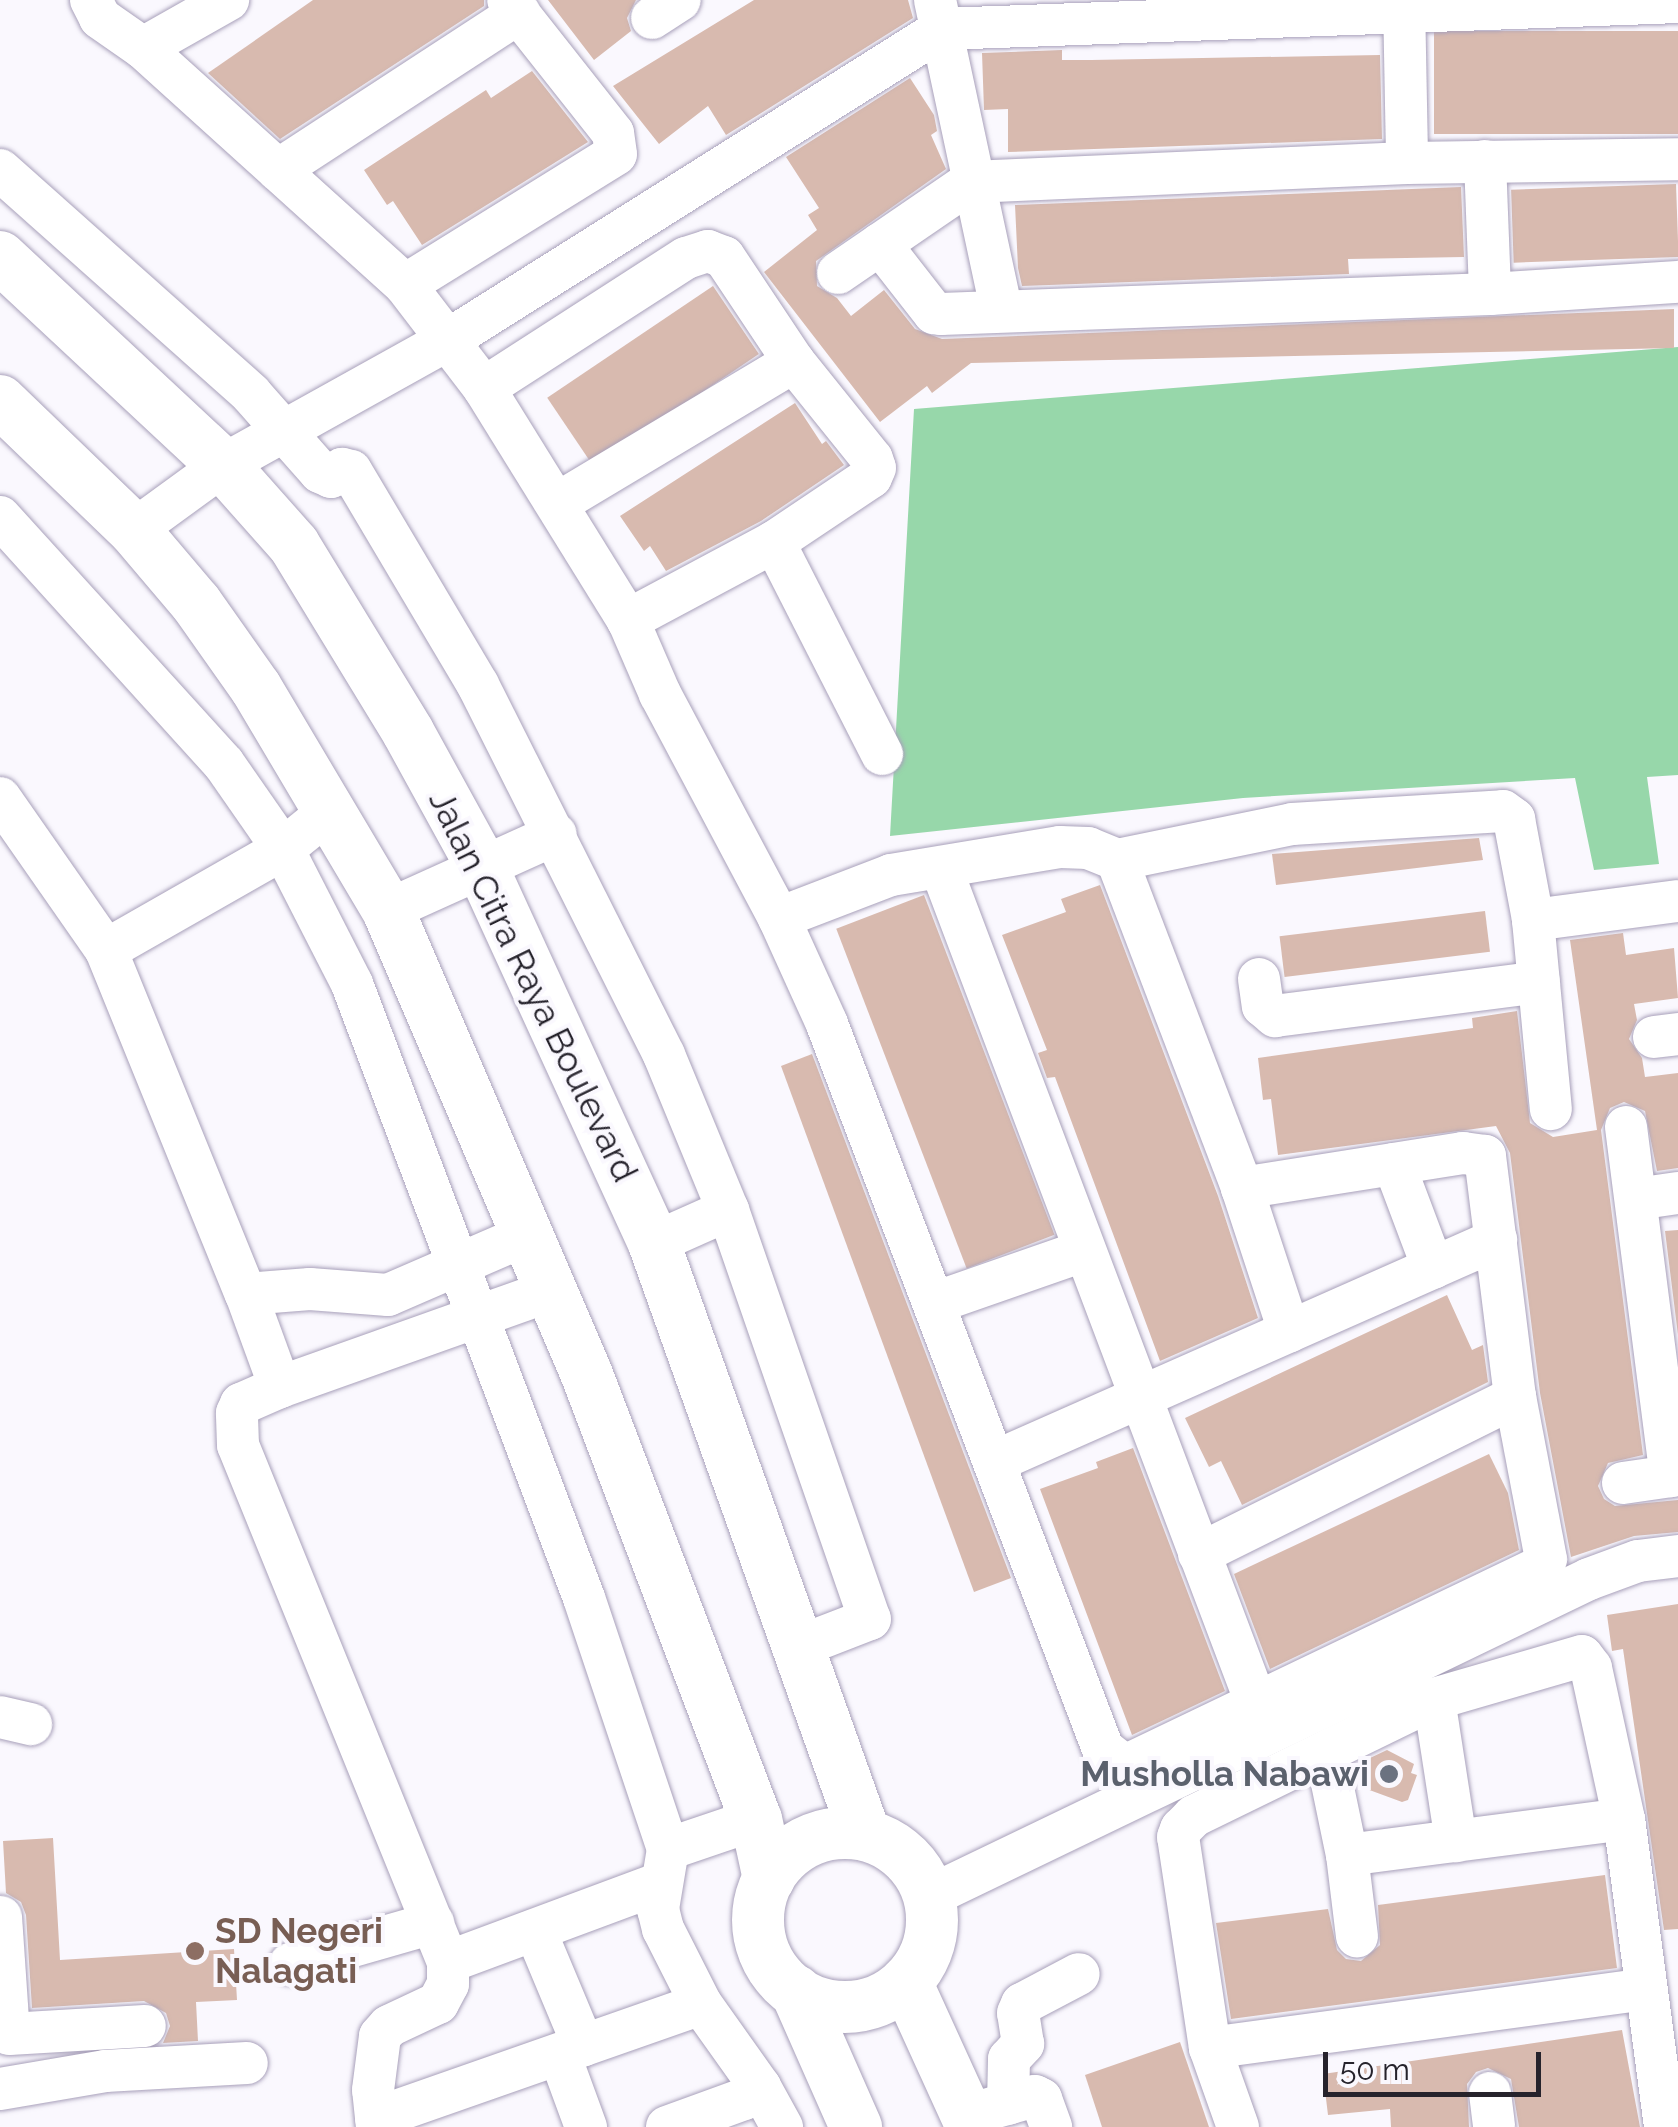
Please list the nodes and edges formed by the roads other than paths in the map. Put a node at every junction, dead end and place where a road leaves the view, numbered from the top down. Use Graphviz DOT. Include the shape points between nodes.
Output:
graph roads {
  1 [pos="91,0"];
  2 [pos="228,0"];
  3 [pos="1678,2"];
  4 [pos="514,6"];
  5 [pos="1404,8"];
  6 [pos="938,15"];
  7 [pos="143,48"];
  8 [pos="1678,158"];
  9 [pos="1486,161"];
  10 [pos="1407,163"];
  11 [pos="0,170"];
  12 [pos="278,170"];
  13 [pos="971,182"];
  14 [pos="880,244"];
  15 [pos="0,257"];
  16 [pos="838,273"];
  17 [pos="1678,282"];
  18 [pos="405,285"];
  19 [pos="1490,294"];
  20 [pos="1001,310"];
  21 [pos="448,340"];
  22 [pos="794,362"];
  23 [pos="484,388"];
  24 [pos="0,401"];
  25 [pos="283,430"];
  26 [pos="224,465"];
  27 [pos="558,503"];
  28 [pos="0,517"];
  29 [pos="134,530"];
  30 [pos="774,542"];
  31 [pos="628,620"];
  32 [pos="882,754"];
  33 [pos="0,798"];
  34 [pos="332,810"];
  35 [pos="556,834"];
  36 [pos="283,849"];
  37 [pos="1117,860"];
  38 [pos="481,865"];
  39 [pos="941,868"];
  40 [pos="1678,901"];
  41 [pos="388,910"];
  42 [pos="779,918"];
  43 [pos="1533,920"];
  44 [pos="106,950"];
  45 [pos="1259,979"];
  46 [pos="1540,982"];
  47 [pos="1551,1109"];
  48 [pos="1626,1127"];
  49 [pos="1394,1164"];
  50 [pos="1242,1188"];
  51 [pos="1678,1193"];
  52 [pos="1636,1199"];
  53 [pos="728,1210"];
  54 [pos="529,1234"];
  55 [pos="1496,1240"];
  56 [pos="654,1242"];
  57 [pos="1084,1251"];
  58 [pos="458,1266"];
  59 [pos="1432,1268"];
  60 [pos="549,1291"];
  61 [pos="246,1294"];
  62 [pos="388,1296"];
  63 [pos="934,1303"];
  64 [pos="478,1319"];
  65 [pos="1288,1331"];
  66 [pos="1665,1342"];
  67 [pos="406,1343"];
  68 [pos="280,1387"];
  69 [pos="1141,1398"];
  70 [pos="1515,1398"];
  71 [pos="996,1461"];
  72 [pos="1674,1476"];
  73 [pos="1623,1483"];
  74 [pos="1198,1554"];
  75 [pos="1678,1556"];
  76 [pos="795,1648"];
  77 [pos="1434,1699"];
  78 [pos="1257,1705"];
  79 [pos="1326,1754"];
  80 [pos="756,1819"];
  81 [pos="1624,1819"];
  82 [pos="865,1835"];
  83 [pos="1456,1841"];
  84 [pos="1347,1855"];
  85 [pos="664,1866"];
  86 [pos="768,1879"];
  87 [pos="930,1896"];
  88 [pos="1,1917"];
  89 [pos="535,1930"];
  90 [pos="1357,1936"];
  91 [pos="440,1942"];
  92 [pos="290,1964"];
  93 [pos="1079,1974"];
  94 [pos="906,1982"];
  95 [pos="1646,1989"];
  96 [pos="796,1991"];
  97 [pos="701,2004"];
  98 [pos="144,2026"];
  99 [pos="9,2034"];
  100 [pos="1210,2048"];
  101 [pos="572,2050"];
  102 [pos="248,2063"];
  103 [pos="9,2086"];
  104 [pos="760,2087"];
  105 [pos="982,2115"];
  106 [pos="376,2122"];
  107 [pos="586,2127"];
  108 [pos="666,2127"];
  109 [pos="782,2127"];
  110 [pos="856,2127"];
  111 [pos="1051,2127"];
  112 [pos="1238,2127"];
  113 [pos="1665,2127"];
  1 -- 7 [label="street" via="100,18"];
  2 -- 7 [label="street"];
  3 -- 5 [label="street"];
  4 -- 12 [label="street"];
  4 -- 18 [label="street" via="613,134 616,154"];
  5 -- 6 [label="street"];
  5 -- 10 [label="street"];
  6 -- 13 [label="street"];
  6 -- 21 [label="street"];
  7 -- 12 [label="street"];
  8 -- 9 [label="street"];
  9 -- 10 [label="street"];
  9 -- 19 [label="street"];
  10 -- 13 [label="street"];
  11 -- 25 [label="street"];
  12 -- 18 [label="street"];
  13 -- 14 [label="street"];
  13 -- 20 [label="street"];
  14 -- 16 [label="street"];
  14 -- 20 [label="street" via="934,312"];
  15 -- 26 [label="main road, Jalan Citra Raya Boulevard"];
  17 -- 19 [label="street"];
  18 -- 21 [label="street"];
  19 -- 20 [label="street"];
  21 -- 23 [label="street"];
  21 -- 25 [label="street"];
  22 -- 23 [label="street" via="724,258 708,251 686,258"];
  22 -- 27 [label="street"];
  22 -- 30 [label="street" via="875,468"];
  23 -- 27 [label="street"];
  24 -- 29 [label="main road"];
  25 -- 26 [label="street"];
  25 -- 35 [label="street" via="325,476 351,471 478,685"];
  26 -- 29 [label="street"];
  26 -- 38 [label="main road, Jalan Citra Raya Boulevard" via="294,545"];
  27 -- 31 [label="street"];
  28 -- 36 [label="street" via="224,764"];
  29 -- 34 [label="main road" via="196,603"];
  30 -- 31 [label="street"];
  30 -- 32 [label="street"];
  31 -- 42 [label="street"];
  33 -- 44 [label="street"];
  34 -- 36 [label="street"];
  34 -- 41 [label="main road"];
  35 -- 38 [label="street"];
  35 -- 53 [label="street" via="664,1055"];
  36 -- 44 [label="street"];
  36 -- 58 [label="street" via="352,984"];
  37 -- 39 [label="street" via="1076,846"];
  37 -- 43 [label="street" via="1292,824 1503,810 1514,819"];
  37 -- 50 [label="street"];
  38 -- 41 [label="street"];
  38 -- 56 [label="main road, Jalan Citra Raya Boulevard"];
  39 -- 42 [label="street" via="860,884"];
  39 -- 57 [label="street"];
  40 -- 43 [label="street"];
  41 -- 54 [label="main road"];
  42 -- 63 [label="street"];
  43 -- 46 [label="street"];
  44 -- 61 [label="street"];
  45 -- 46 [label="street" via="1263,1006 1275,1016"];
  46 -- 47 [label="street"];
  48 -- 52 [label="street"];
  49 -- 50 [label="street"];
  49 -- 55 [label="street" via="1463,1152 1484,1156"];
  49 -- 59 [label="street"];
  50 -- 65 [label="street"];
  51 -- 52 [label="street"];
  52 -- 66 [label="street"];
  53 -- 56 [label="street"];
  53 -- 76 [label="street" via="870,1619"];
  54 -- 58 [label="street"];
  54 -- 60 [label="main road"];
  55 -- 59 [label="street"];
  55 -- 70 [label="street"];
  56 -- 76 [label="main road, Jalan Citra Raya Boulevard"];
  57 -- 63 [label="street"];
  57 -- 69 [label="street"];
  58 -- 62 [label="street"];
  58 -- 64 [label="street"];
  59 -- 65 [label="street"];
  60 -- 64 [label="street"];
  60 -- 80 [label="main road"];
  61 -- 62 [label="street" via="310,1289"];
  61 -- 68 [label="street"];
  62 -- 67 [label="street"];
  63 -- 71 [label="street"];
  64 -- 67 [label="street"];
  64 -- 85 [label="street" via="584,1598"];
  65 -- 69 [label="street"];
  66 -- 72 [label="street"];
  67 -- 68 [label="street"];
  68 -- 91 [label="street" via="241,1404 238,1445"];
  69 -- 71 [label="street"];
  69 -- 74 [label="street"];
  70 -- 74 [label="street"];
  70 -- 78 [label="street" via="1546,1549 1539,1568"];
  71 -- 78 [label="street" via="1108,1756 1134,1765"];
  72 -- 73 [label="street"];
  74 -- 78 [label="street"];
  75 -- 87 [label="street" via="1590,1579"];
  76 -- 82 [label="main road, Jalan Citra Raya Boulevard"];
  77 -- 79 [label="street"];
  77 -- 81 [label="street" via="1586,1658"];
  77 -- 83 [label="street"];
  79 -- 84 [label="street"];
  79 -- 100 [label="street" via="1194,1816 1178,1837"];
  80 -- 85 [label="street"];
  80 -- 86 [label="main road"];
  81 -- 83 [label="street"];
  81 -- 95 [label="street"];
  82 -- 86 [label="main road" via="808,1842"];
  82 -- 87 [label="main road" via="894,1847 916,1868"];
  83 -- 84 [label="street"];
  84 -- 90 [label="street"];
  85 -- 89 [label="street"];
  85 -- 97 [label="street" via="658,1910 663,1929"];
  86 -- 96 [label="main road" via="759,1932 771,1965"];
  87 -- 94 [label="main road" via="932,1933"];
  88 -- 99 [label="street"];
  89 -- 91 [label="street"];
  89 -- 101 [label="street"];
  91 -- 92 [label="street"];
  91 -- 106 [label="street" via="448,1984 438,2003 380,2036 372,2090"];
  93 -- 105 [label="street" via="1022,2004 1023,2044"];
  94 -- 96 [label="main road" via="879,2000 847,2006"];
  94 -- 105 [label="main road"];
  95 -- 100 [label="street"];
  95 -- 113 [label="street"];
  96 -- 110 [label="main road"];
  97 -- 101 [label="street"];
  97 -- 104 [label="street"];
  98 -- 99 [label="street"];
  99 -- 103 [label="street"];
  100 -- 112 [label="street"];
  101 -- 106 [label="street"];
  101 -- 107 [label="street"];
  102 -- 103 [label="street" via="106,2071"];
  104 -- 108 [label="street"];
  104 -- 109 [label="street"];
  105 -- 111 [label="street" via="1030,2097 1041,2099"];
}
